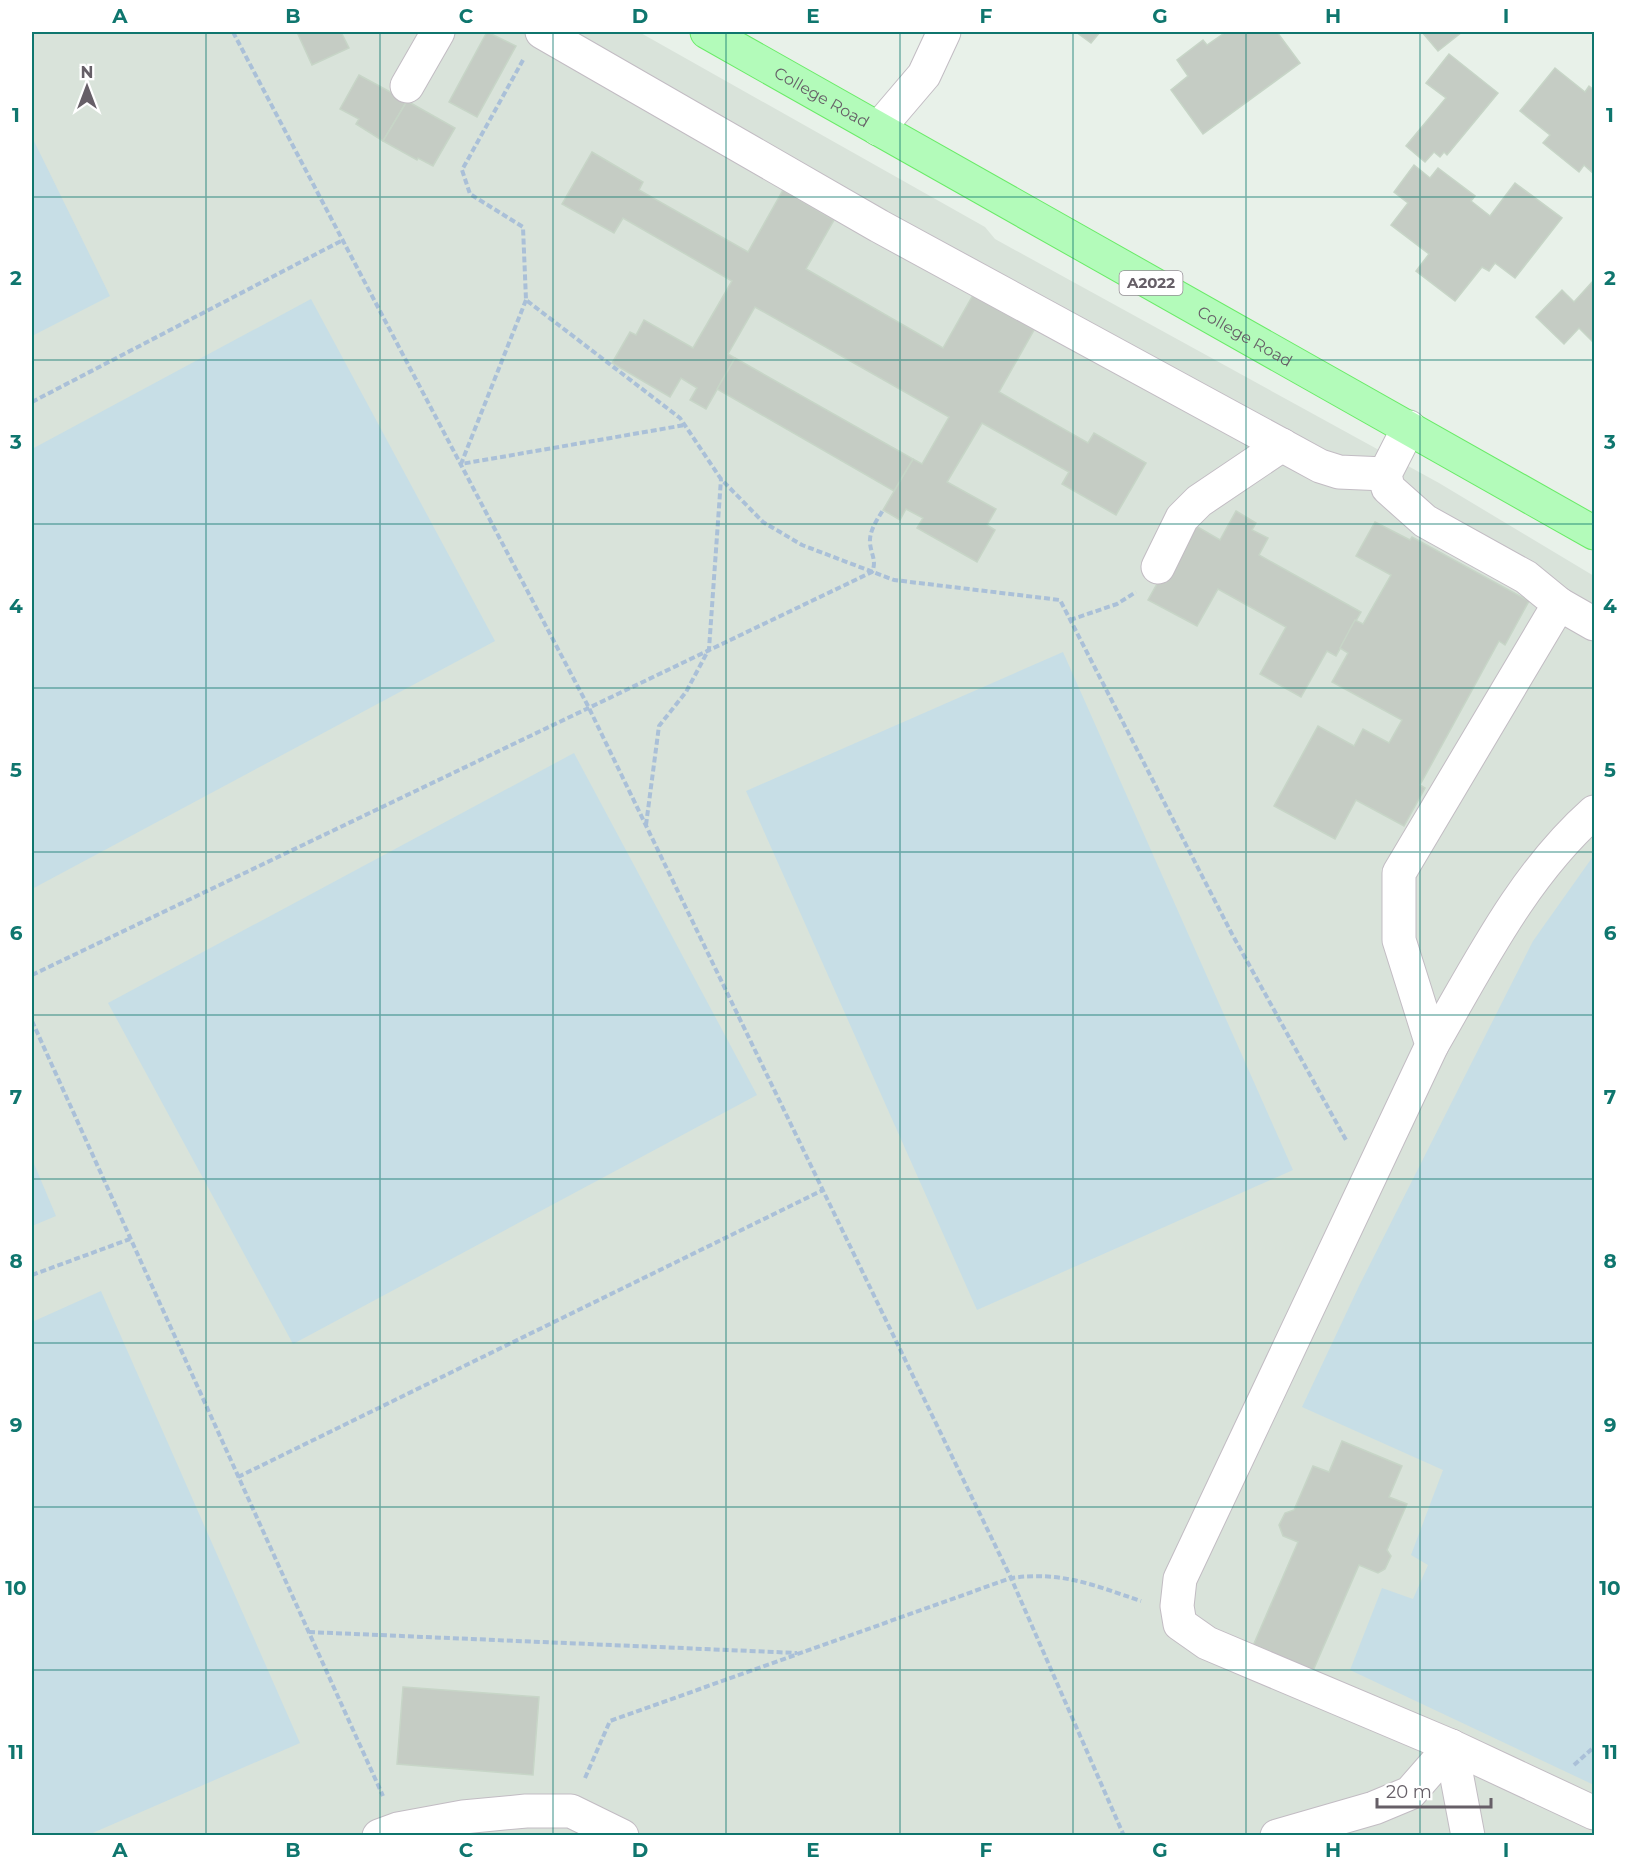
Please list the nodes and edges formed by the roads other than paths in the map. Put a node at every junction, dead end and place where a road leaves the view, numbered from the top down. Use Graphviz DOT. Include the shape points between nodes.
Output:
graph roads {
  1 [pos="438,32"];
  2 [pos="707,32"];
  3 [pos="944,32"];
  4 [pos="535,41"];
  5 [pos="407,86"];
  6 [pos="878,129"];
  7 [pos="1409,427"];
  8 [pos="1282,445"];
  9 [pos="1385,474"];
  10 [pos="1594,533"];
  11 [pos="1158,567"];
  12 [pos="1559,604"];
  13 [pos="1594,624"];
  14 [pos="1594,812"];
  15 [pos="1432,1046"];
  16 [pos="1451,1746"];
  17 [pos="1594,1813"];
  18 [pos="388,1832"];
  19 [pos="622,1836"];
  20 [pos="1277,1836"];
  21 [pos="1468,1836"];
  1 -- 5 [label="street"];
  2 -- 6 [label="main road, College Road / A2022"];
  3 -- 6 [label="street" via="924,75"];
  4 -- 8 [label="street" via="676,106 879,226"];
  6 -- 7 [label="main road, College Road / A2022"];
  7 -- 9 [label="street"];
  7 -- 10 [label="main road, College Road / A2022"];
  8 -- 9 [label="street" via="1339,472"];
  8 -- 11 [label="street" via="1182,518"];
  9 -- 12 [label="street" via="1388,488 1425,521 1526,577"];
  12 -- 13 [label="street"];
  12 -- 15 [label="street" via="1399,873 1399,940"];
  14 -- 15 [label="street" via="1544,862"];
  15 -- 16 [label="street" via="1180,1580 1176,1606 1180,1624 1207,1643"];
  16 -- 17 [label="street"];
  16 -- 20 [label="street" via="1410,1793 1374,1808"];
  16 -- 21 [label="street"];
  18 -- 19 [label="street" via="463,1816 571,1811"];
}
